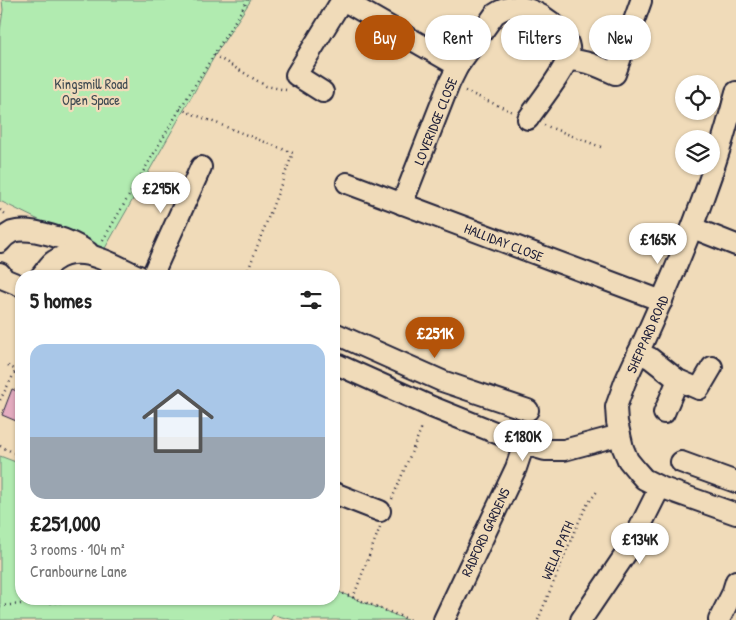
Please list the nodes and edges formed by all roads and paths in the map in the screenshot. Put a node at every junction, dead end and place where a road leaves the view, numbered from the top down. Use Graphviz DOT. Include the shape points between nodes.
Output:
graph roads {
  1 [pos="248,0"];
  2 [pos="342,0"];
  3 [pos="641,1"];
  4 [pos="538,15"];
  5 [pos="214,56"];
  6 [pos="566,60"];
  7 [pos="579,60"];
  8 [pos="458,66"];
  9 [pos="296,75"];
  10 [pos="323,92"];
  11 [pos="736,92"];
  12 [pos="180,109"];
  13 [pos="528,119"];
  14 [pos="200,167"];
  15 [pos="347,183"];
  16 [pos="402,204"];
  17 [pos="693,228"];
  18 [pos="0,242"];
  19 [pos="736,245"];
  20 [pos="96,252"];
  21 [pos="46,270"];
  22 [pos="128,270"];
  23 [pos="155,270"];
  24 [pos="248,270"];
  25 [pos="0,273"];
  26 [pos="15,284"];
  27 [pos="662,301"];
  28 [pos="340,336"];
  29 [pos="638,353"];
  30 [pos="8,366"];
  31 [pos="340,366"];
  32 [pos="712,367"];
  33 [pos="15,370"];
  34 [pos="15,372"];
  35 [pos="442,380"];
  36 [pos="678,380"];
  37 [pos="0,400"];
  38 [pos="432,407"];
  39 [pos="528,410"];
  40 [pos="664,412"];
  41 [pos="620,435"];
  42 [pos="524,444"];
  43 [pos="0,446"];
  44 [pos="15,453"];
  45 [pos="681,462"];
  46 [pos="736,482"];
  47 [pos="660,487"];
  48 [pos="598,490"];
  49 [pos="340,495"];
  50 [pos="380,511"];
  51 [pos="736,514"];
  52 [pos="736,581"];
  53 [pos="340,592"];
  54 [pos="15,605"];
  55 [pos="0,606"];
  56 [pos="410,620"];
  57 [pos="444,620"];
  58 [pos="538,620"];
  59 [pos="581,620"];
  60 [pos="719,620"];
  1 -- 5 [label="path"];
  2 -- 8 [label="street"];
  2 -- 9 [label="street"];
  3 -- 7 [label="street" via="615,74"];
  4 -- 8 [label="street, LOVERIDGE CLOSE" via="525,8 502,9"];
  5 -- 9 [label="path" via="266,86 289,90"];
  5 -- 12 [label="path"];
  6 -- 13 [label="street"];
  8 -- 16 [label="street, LOVERIDGE CLOSE"];
  9 -- 10 [label="street"];
  11 -- 17 [label="street, SHEPPARD ROAD" via="724,139"];
  12 -- 20 [label="path"];
  12 -- 24 [label="path" via="293,152"];
  14 -- 23 [label="street"];
  15 -- 16 [label="street, HALLIDAY CLOSE"];
  16 -- 27 [label="street, HALLIDAY CLOSE"];
  17 -- 19 [label="street"];
  17 -- 27 [label="street, SHEPPARD ROAD"];
  18 -- 20 [label="street" via="12,232 44,233"];
  20 -- 21 [label="street" via="70,253 53,261"];
  20 -- 22 [label="street"];
  25 -- 26 [label="street" via="4,279"];
  27 -- 29 [label="street, SHEPPARD ROAD"];
  28 -- 35 [label="street"];
  29 -- 36 [label="street" via="650,358"];
  29 -- 41 [label="street, SHEPPARD ROAD" via="616,407"];
  30 -- 33 [label="path"];
  31 -- 38 [label="street"];
  32 -- 36 [label="street" via="699,389"];
  34 -- 37 [label="path"];
  35 -- 38 [label="street"];
  35 -- 39 [label="street"];
  36 -- 40 [label="street"];
  38 -- 42 [label="street"];
  41 -- 42 [label="street" via="564,450 545,450"];
  41 -- 47 [label="street, SHEPPARD ROAD" via="628,460 644,479"];
  42 -- 57 [label="street, RADFORD GARDENS" via="516,468"];
  43 -- 44 [label="path"];
  45 -- 46 [label="street"];
  47 -- 51 [label="street, SHEPPARD ROAD"];
  47 -- 59 [label="street" via="629,549"];
  48 -- 58 [label="path, WELLA PATH" via="575,530"];
  49 -- 50 [label="street"];
  52 -- 60 [label="street"];
  53 -- 56 [label="path"];
  54 -- 55 [label="path"];
}
